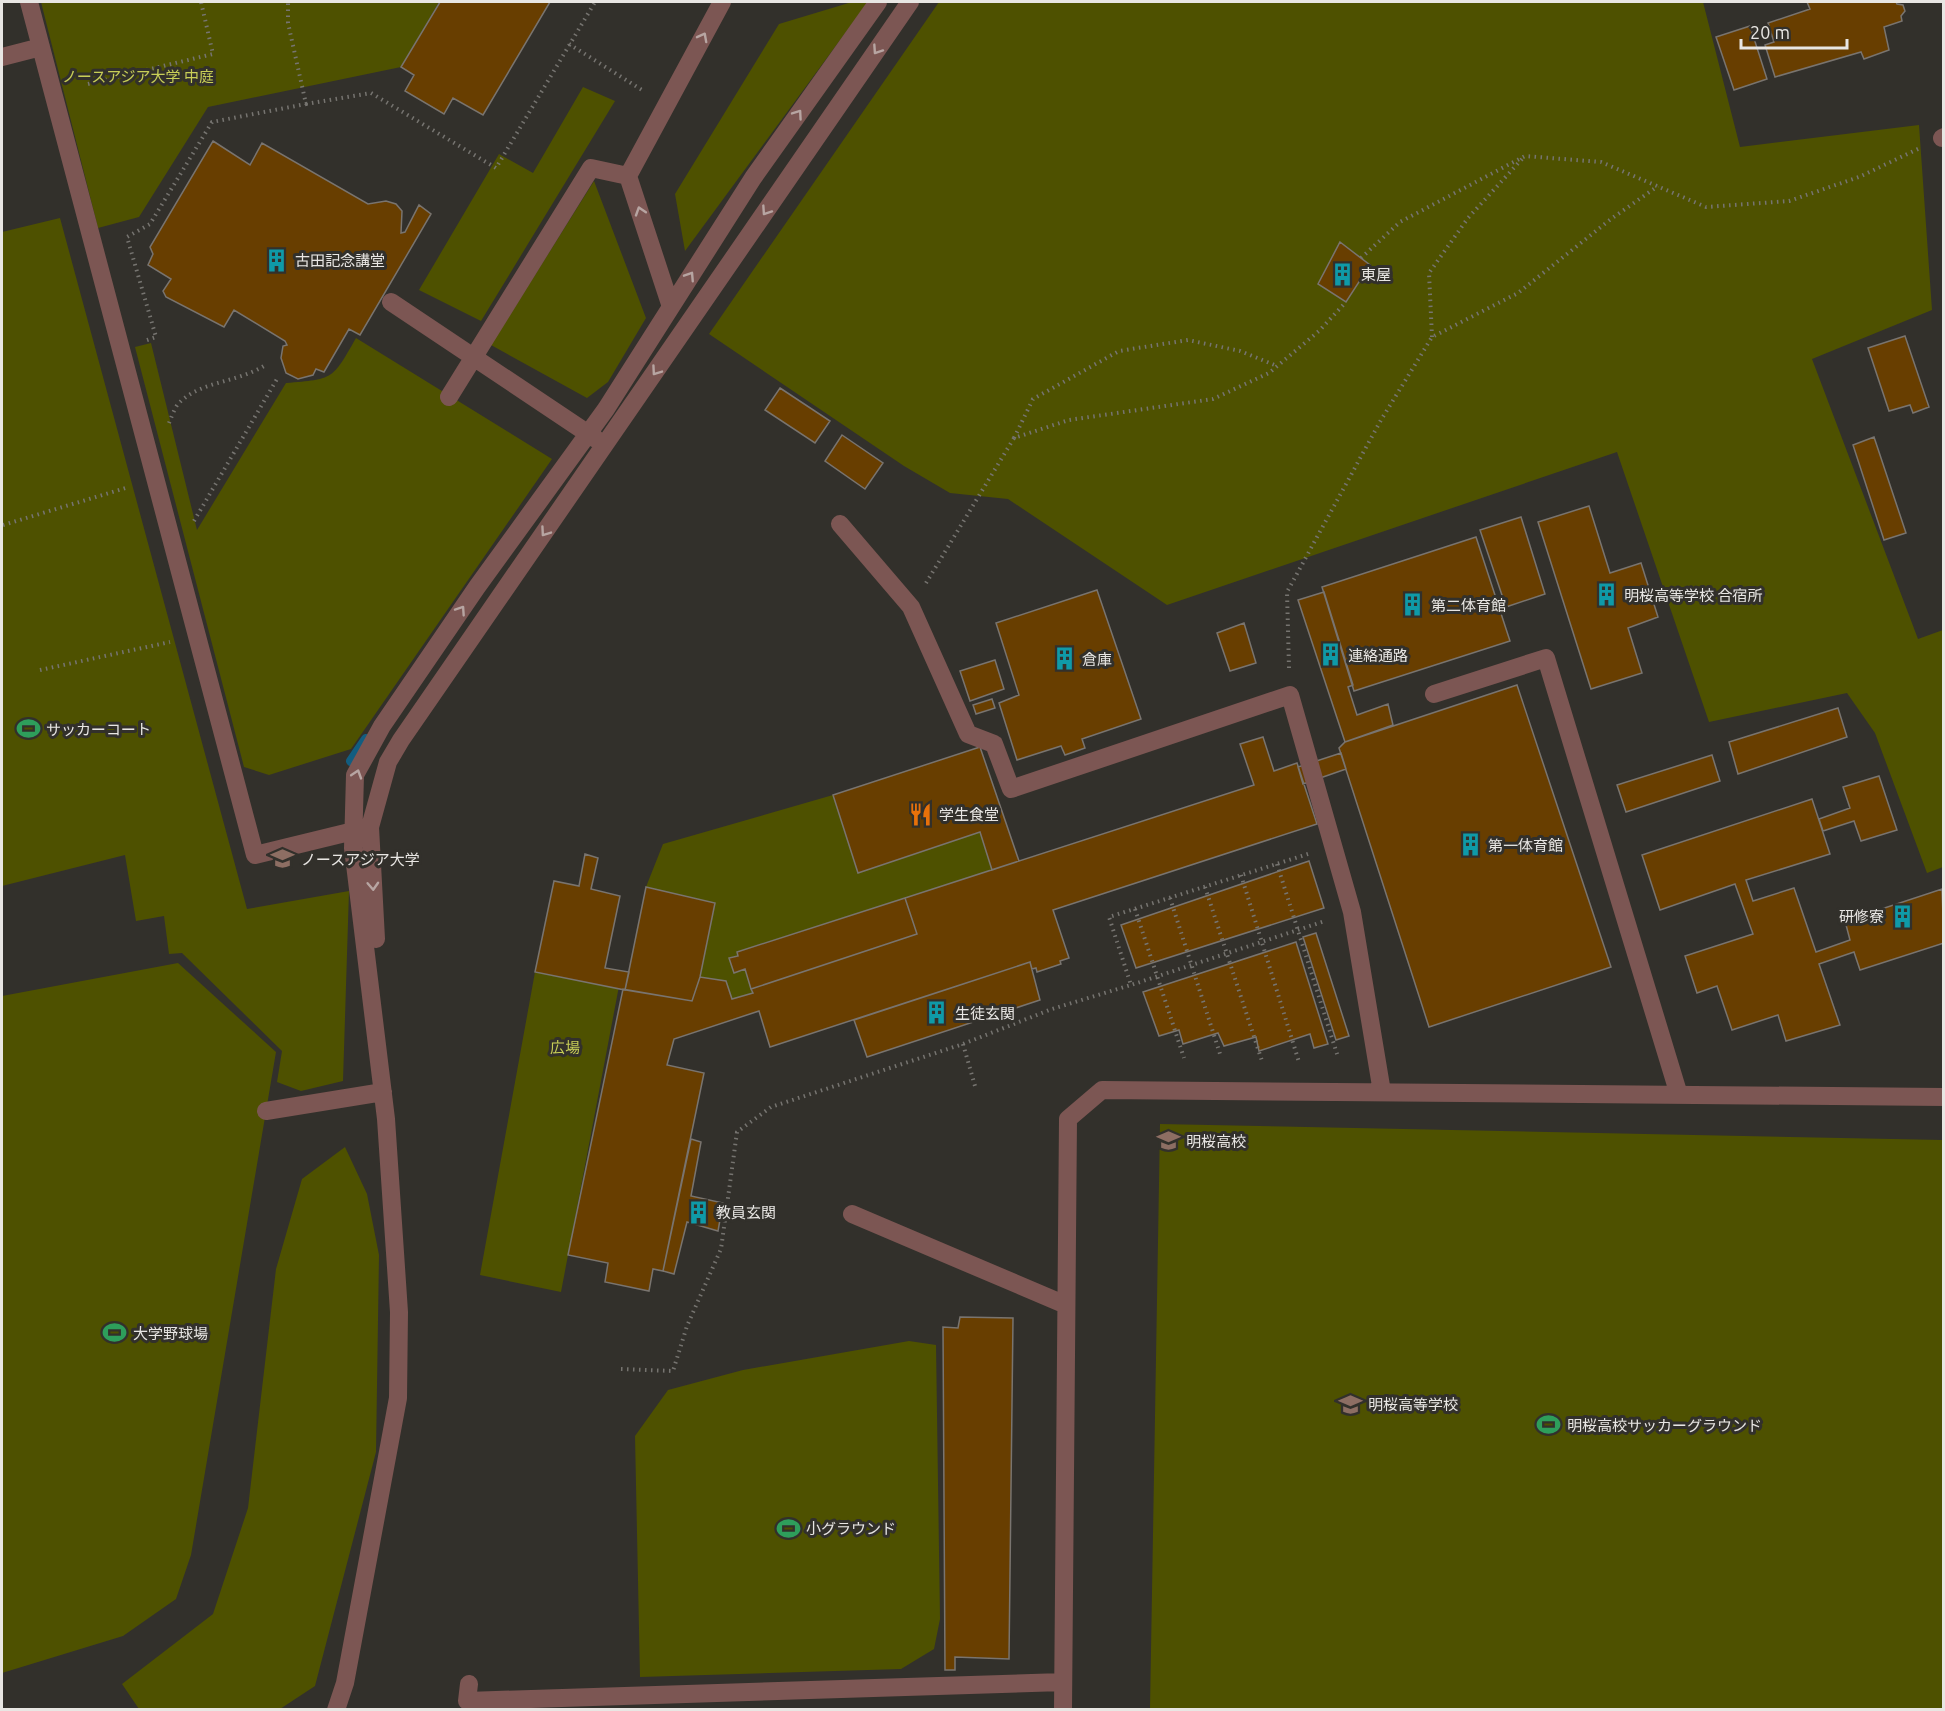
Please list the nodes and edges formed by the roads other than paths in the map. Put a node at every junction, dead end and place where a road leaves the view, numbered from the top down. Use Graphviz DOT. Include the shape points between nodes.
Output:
graph roads {
  1 [pos="30,2"];
  2 [pos="722,2"];
  3 [pos="878,2"];
  4 [pos="910,2"];
  5 [pos="41,47"];
  6 [pos="2,57"];
  7 [pos="628,176"];
  8 [pos="391,302"];
  9 [pos="671,306"];
  10 [pos="474,356"];
  11 [pos="449,397"];
  12 [pos="588,434"];
  13 [pos="605,446"];
  14 [pos="840,524"];
  15 [pos="1434,694"];
  16 [pos="361,830"];
  17 [pos="383,1092"];
  18 [pos="1383,1092"];
  19 [pos="1679,1095"];
  20 [pos="1944,1097"];
  21 [pos="266,1111"];
  22 [pos="852,1214"];
  23 [pos="1066,1305"];
  24 [pos="1063,1682"];
  25 [pos="469,1684"];
  26 [pos="337,1709"];
  27 [pos="1063,1710"];
  1 -- 5 [label="lane"];
  7 -- 2 [label="lane, one-way"];
  9 -- 3 [label="lane, one-way" via="753,178"];
  4 -- 13 [label="lane, one-way"];
  5 -- 6 [label="lane"];
  5 -- 16 [label="lane" via="255,855"];
  9 -- 7 [label="lane, one-way"];
  7 -- 10 [label="lane" via="591,168"];
  8 -- 10 [label="lane"];
  9 -- 12 [label="lane"];
  10 -- 11 [label="lane"];
  10 -- 12 [label="lane"];
  12 -- 13 [label="lane"];
  16 -- 12 [label="lane, one-way" via="355,775 382,726"];
  13 -- 16 [label="lane, one-way" via="401,740"];
  14 -- 18 [label="lane" via="911,607 968,734 994,744 1011,789 1290,695 1352,912"];
  15 -- 19 [label="lane" via="1546,658"];
  16 -- 17 [label="lane"];
  16 -- 26 [label="lane, one-way" via="376,939 399,1193 411,1395 351,1705"];
  17 -- 21 [label="lane"];
  17 -- 26 [label="lane" via="399,1312 398,1398"];
  18 -- 19 [label="lane"];
  18 -- 23 [label="lane" via="1102,1090 1068,1119"];
  19 -- 20 [label="lane"];
  22 -- 23 [label="lane"];
  23 -- 24 [label="lane"];
  24 -- 25 [label="lane" via="467,1701"];
  24 -- 27 [label="lane"];
}
